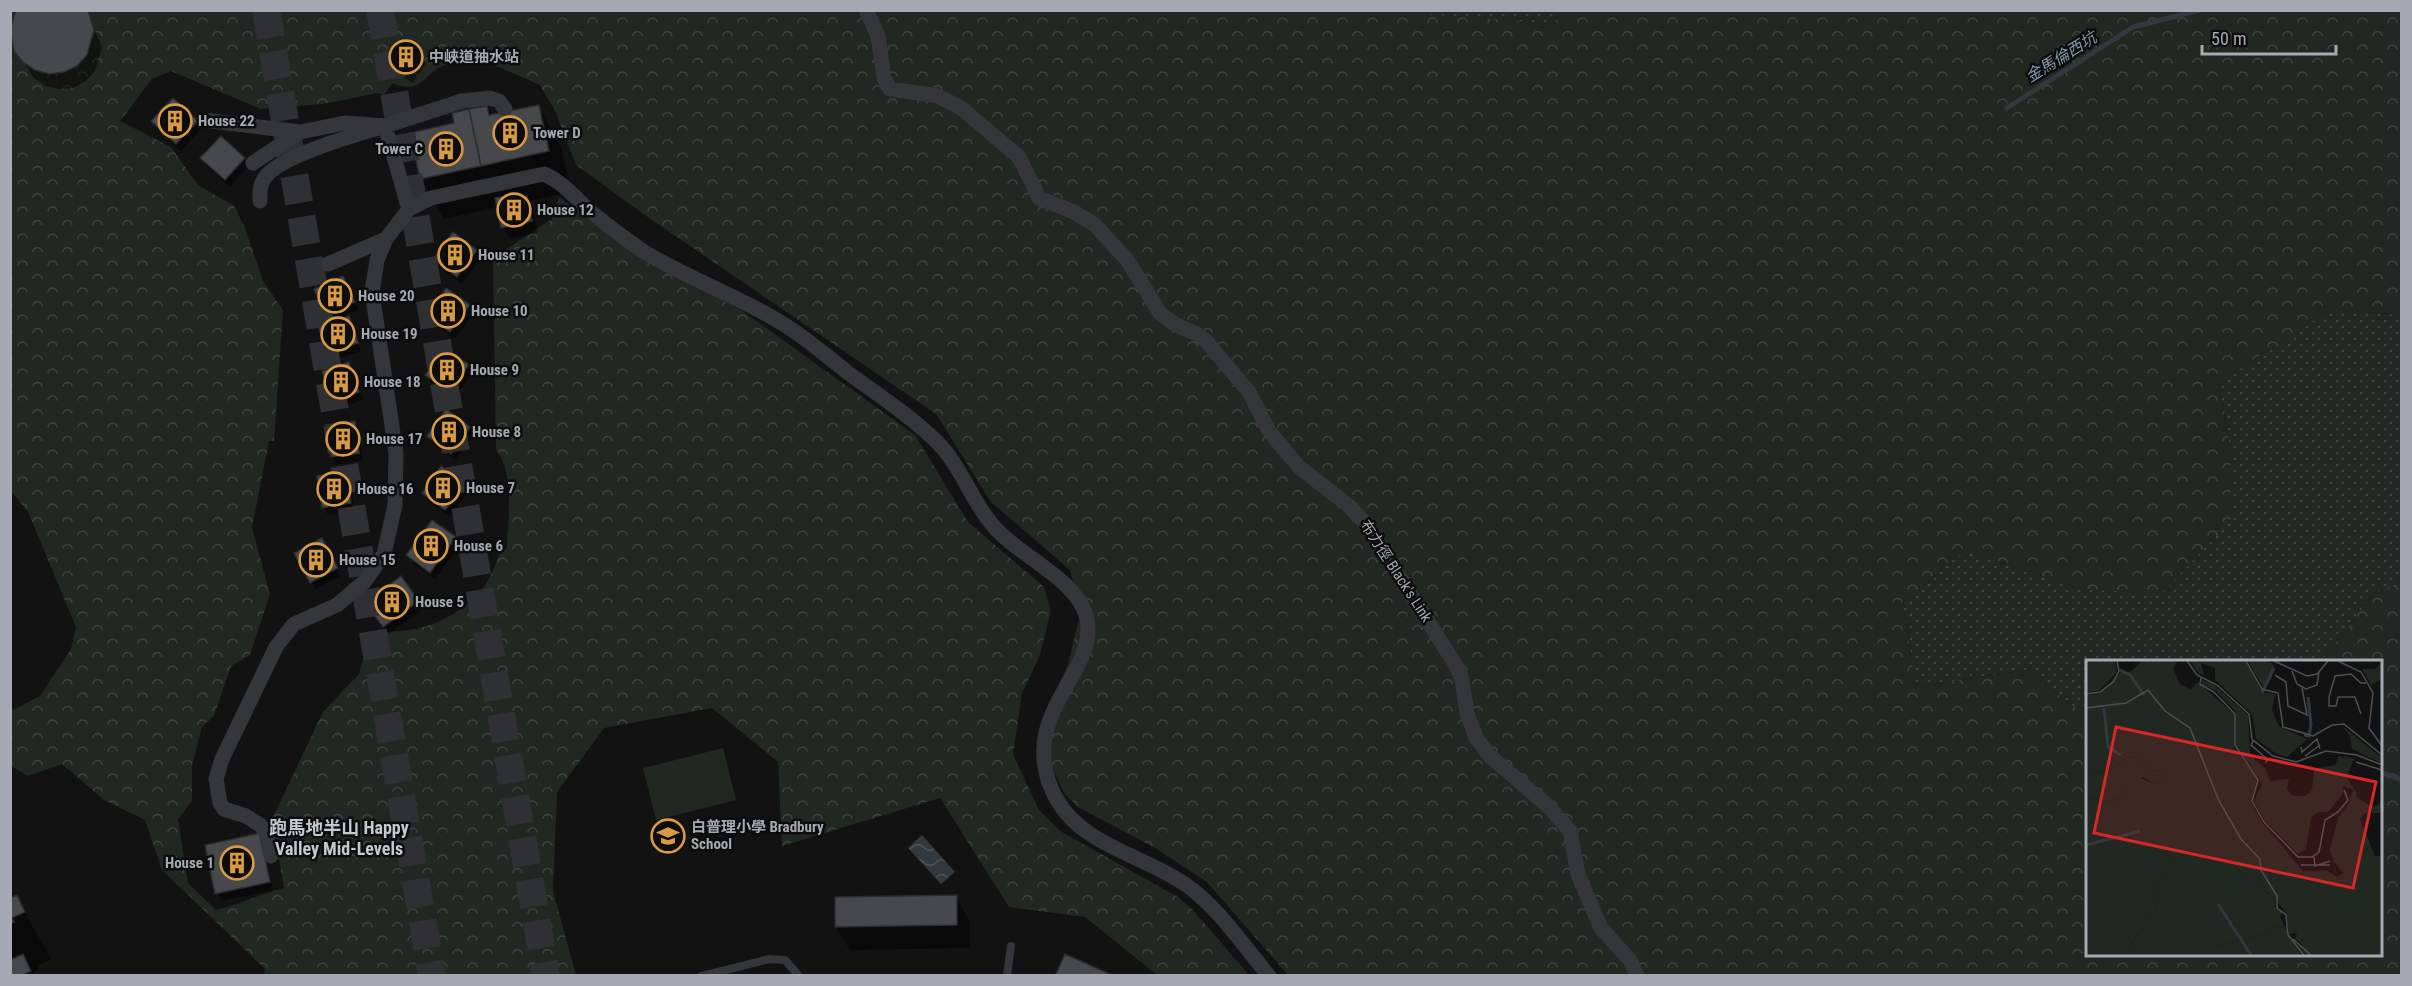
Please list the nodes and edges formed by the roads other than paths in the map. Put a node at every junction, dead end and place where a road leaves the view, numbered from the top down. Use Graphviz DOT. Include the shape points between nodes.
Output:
graph roads {
  1 [pos="866,10"];
  2 [pos="505,109"];
  3 [pos="204,120"];
  4 [pos="385,126"];
  5 [pos="300,132"];
  6 [pos="253,163"];
  7 [pos="260,201"];
  8 [pos="409,209"];
  9 [pos="386,239"];
  10 [pos="328,264"];
  11 [pos="271,855"];
  12 [pos="1011,946"];
  13 [pos="702,975"];
  14 [pos="799,975"];
  15 [pos="1007,975"];
  16 [pos="1269,975"];
  17 [pos="1637,975"];
  1 -- 17 [label="street, 布力徑 Black's Link" via="878,36 884,78 890,89 933,95 955,104 1019,158 1039,198 1095,225 1128,261 1160,313 1204,339 1238,378 1269,431 1299,467 1362,518 1457,668 1470,723 1480,744 1570,831 1578,874 1601,928 1626,954"];
  2 -- 4 [label="street" via="499,101 476,99"];
  3 -- 5 [label="street"];
  4 -- 5 [label="street" via="345,123"];
  4 -- 7 [label="street" via="323,145 287,162 265,176 259,189"];
  4 -- 8 [label="street"];
  5 -- 6 [label="street"];
  8 -- 9 [label="street"];
  8 -- 16 [label="street" via="431,198 537,174 552,177 644,251 781,322 918,424 940,445 996,529 1068,587 1083,605 1088,630 1082,653 1047,728 1045,765 1058,801 1089,834 1157,866 1197,893"];
  9 -- 10 [label="street"];
  9 -- 11 [label="street" via="377,260 372,292 396,453 395,505 384,554 365,581 337,605 294,624 276,646 216,779 224,809 260,825 266,832"];
  12 -- 15 [label="lane"];
  13 -- 14 [label="lane" via="769,959 785,960"];
}
